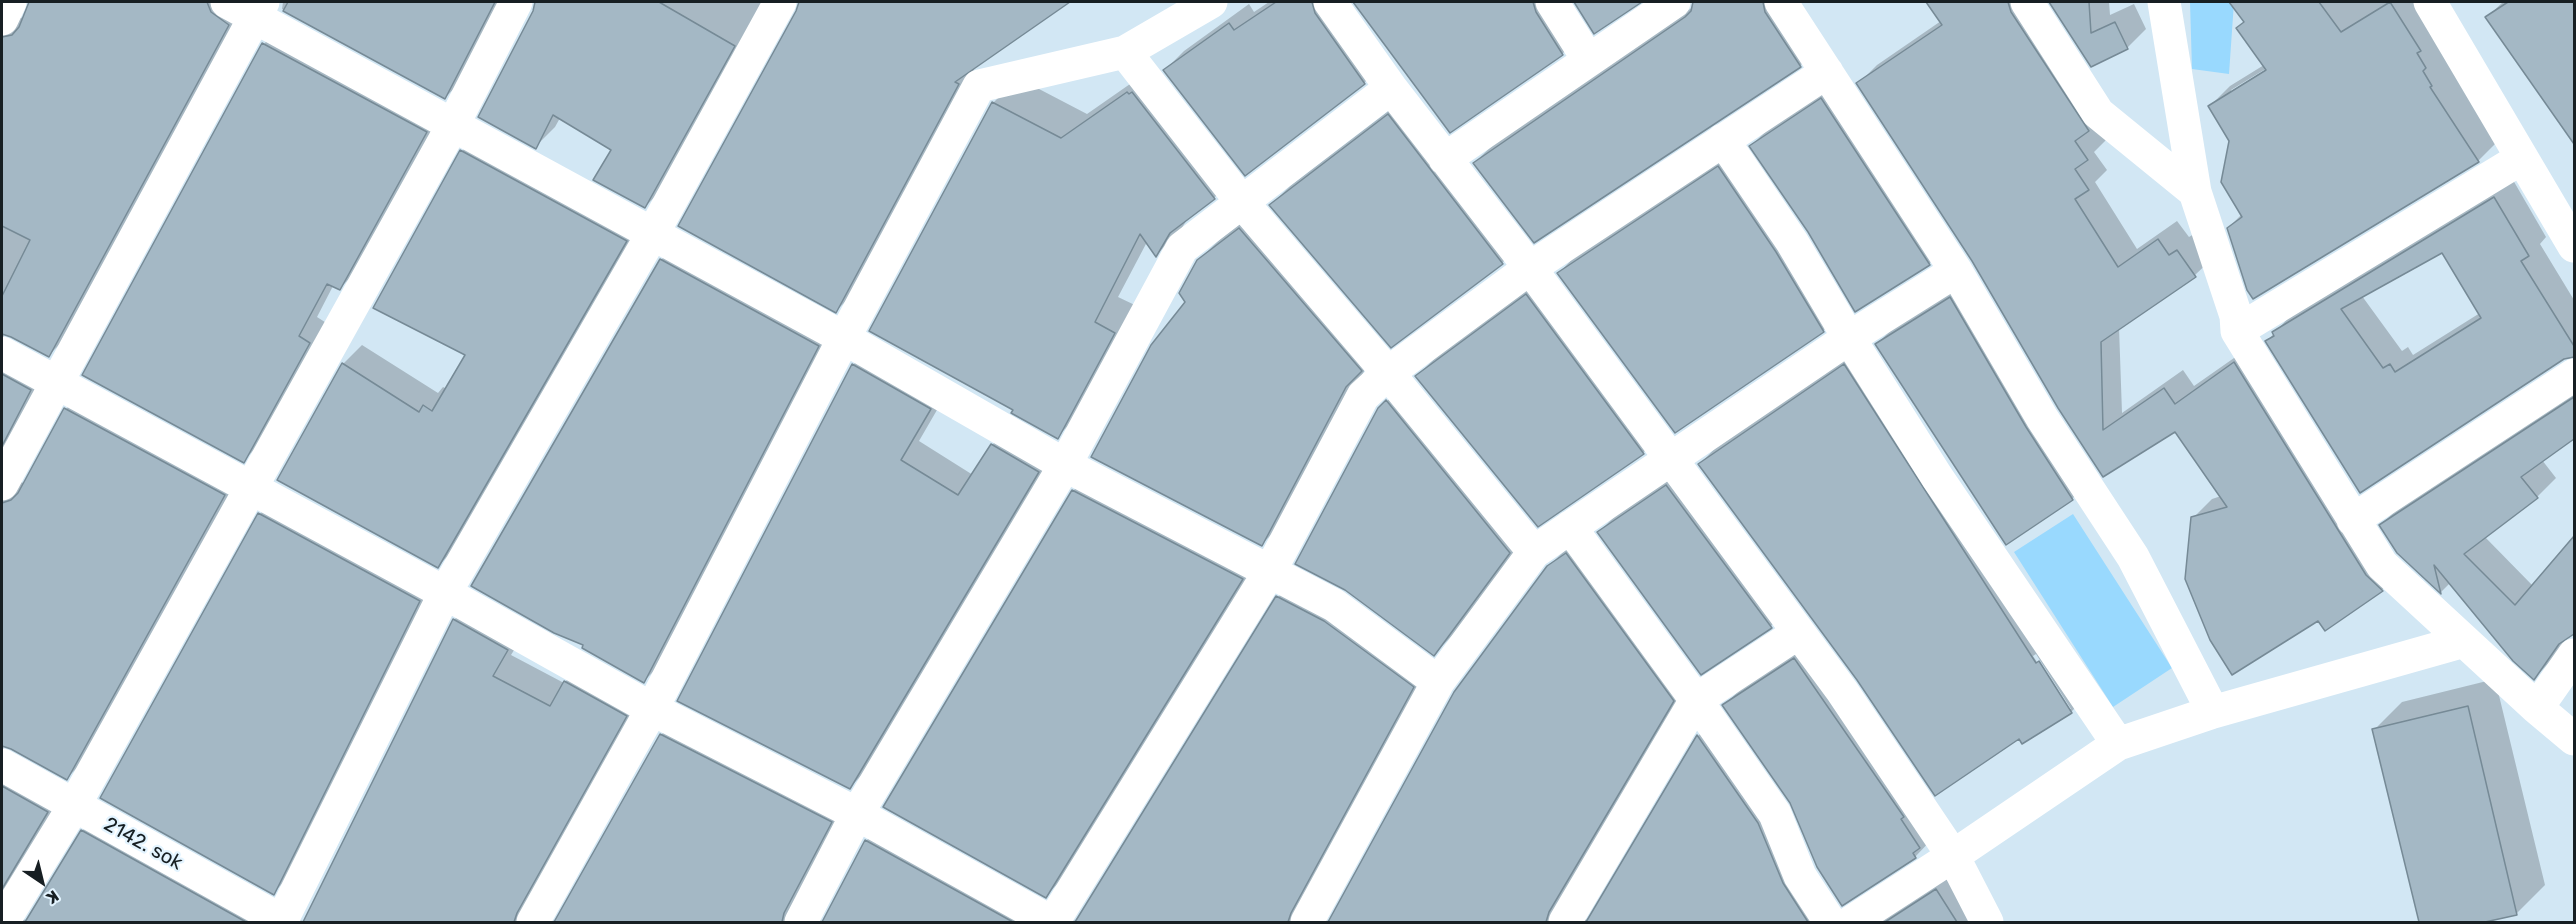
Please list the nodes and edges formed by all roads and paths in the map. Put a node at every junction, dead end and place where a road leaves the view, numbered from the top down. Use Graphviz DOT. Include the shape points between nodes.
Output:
graph roads {
  1 [pos="10,2"];
  2 [pos="516,2"];
  3 [pos="780,2"];
  4 [pos="1211,2"];
  5 [pos="1330,2"];
  6 [pos="1552,2"];
  7 [pos="1674,2"];
  8 [pos="1781,2"];
  9 [pos="2026,2"];
  10 [pos="2164,2"];
  11 [pos="2430,2"];
  12 [pos="248,7"];
  13 [pos="2,19"];
  14 [pos="1125,52"];
  15 [pos="1588,58"];
  16 [pos="1827,72"];
  17 [pos="1391,88"];
  18 [pos="453,126"];
  19 [pos="1723,140"];
  20 [pos="2522,158"];
  21 [pos="1445,159"];
  22 [pos="2195,192"];
  23 [pos="1241,201"];
  24 [pos="2570,226"];
  25 [pos="653,233"];
  26 [pos="1530,268"];
  27 [pos="1956,271"];
  28 [pos="2237,331"];
  29 [pos="844,338"];
  30 [pos="1849,338"];
  31 [pos="2,354"];
  32 [pos="1388,373"];
  33 [pos="2574,375"];
  34 [pos="57,382"];
  35 [pos="1672,458"];
  36 [pos="1065,465"];
  37 [pos="2,484"];
  38 [pos="249,487"];
  39 [pos="2353,520"];
  40 [pos="1570,527"];
  41 [pos="1534,552"];
  42 [pos="1270,571"];
  43 [pos="445,593"];
  44 [pos="1798,633"];
  45 [pos="2464,641"];
  46 [pos="2574,655"];
  47 [pos="1438,682"];
  48 [pos="1696,700"];
  49 [pos="2537,708"];
  50 [pos="652,709"];
  51 [pos="2213,712"];
  52 [pos="2574,739"];
  53 [pos="2118,744"];
  54 [pos="2,765"];
  55 [pos="74,806"];
  56 [pos="857,814"];
  57 [pos="1953,856"];
  58 [pos="3,922"];
  59 [pos="282,922"];
  60 [pos="533,922"];
  61 [pos="801,922"];
  62 [pos="1052,922"];
  63 [pos="1307,922"];
  64 [pos="1565,922"];
  65 [pos="1830,922"];
  66 [pos="1851,922"];
  67 [pos="1987,922"];
  1 -- 13 [label="street"];
  2 -- 18 [label="street"];
  3 -- 25 [label="street"];
  4 -- 14 [label="street"];
  5 -- 17 [label="street"];
  6 -- 15 [label="street"];
  7 -- 15 [label="street"];
  8 -- 16 [label="street"];
  9 -- 22 [label="street" via="2098,113"];
  10 -- 22 [label="street"];
  11 -- 20 [label="street"];
  12 -- 18 [label="street"];
  12 -- 34 [label="street"];
  14 -- 23 [label="street"];
  14 -- 29 [label="street" via="979,86"];
  15 -- 21 [label="street"];
  16 -- 19 [label="street"];
  16 -- 27 [label="street"];
  17 -- 21 [label="street"];
  17 -- 23 [label="street"];
  18 -- 25 [label="street"];
  18 -- 38 [label="street"];
  19 -- 26 [label="street"];
  19 -- 30 [label="street" via="1792,242"];
  20 -- 24 [label="street"];
  20 -- 28 [label="street"];
  21 -- 26 [label="street"];
  22 -- 28 [label="street" via="2236,316"];
  23 -- 32 [label="street"];
  23 -- 36 [label="street" via="1182,248"];
  25 -- 29 [label="street"];
  25 -- 43 [label="street"];
  26 -- 32 [label="street"];
  26 -- 35 [label="street"];
  27 -- 30 [label="street"];
  27 -- 51 [label="street" via="2042,418 2133,557"];
  28 -- 39 [label="street"];
  29 -- 36 [label="street"];
  29 -- 50 [label="street"];
  30 -- 35 [label="street"];
  30 -- 53 [label="street" via="1937,477"];
  31 -- 34 [label="street"];
  32 -- 41 [label="street"];
  32 -- 42 [label="street" via="1363,396"];
  33 -- 39 [label="street"];
  34 -- 37 [label="street"];
  34 -- 38 [label="street"];
  35 -- 40 [label="street"];
  35 -- 44 [label="street"];
  36 -- 42 [label="street"];
  36 -- 56 [label="street"];
  38 -- 43 [label="street"];
  38 -- 55 [label="street"];
  39 -- 45 [label="street" via="2382,565"];
  40 -- 41 [label="street"];
  40 -- 48 [label="street"];
  41 -- 47 [label="street"];
  42 -- 47 [label="street" via="1334,605"];
  42 -- 62 [label="street"];
  43 -- 50 [label="street"];
  43 -- 59 [label="street"];
  44 -- 48 [label="street"];
  44 -- 57 [label="street" via="1842,691"];
  45 -- 49 [label="street"];
  45 -- 51 [label="street"];
  46 -- 49 [label="street"];
  47 -- 63 [label="street"];
  48 -- 64 [label="street"];
  48 -- 65 [label="street" via="1775,814 1800,876"];
  49 -- 52 [label="street"];
  50 -- 56 [label="street"];
  50 -- 60 [label="street"];
  51 -- 53 [label="street"];
  53 -- 57 [label="street"];
  54 -- 55 [label="street, 2142. sok"];
  55 -- 58 [label="street"];
  55 -- 59 [label="street, 2142. sok"];
  56 -- 61 [label="street"];
  56 -- 62 [label="street"];
  57 -- 66 [label="street"];
  57 -- 67 [label="street"];
}
